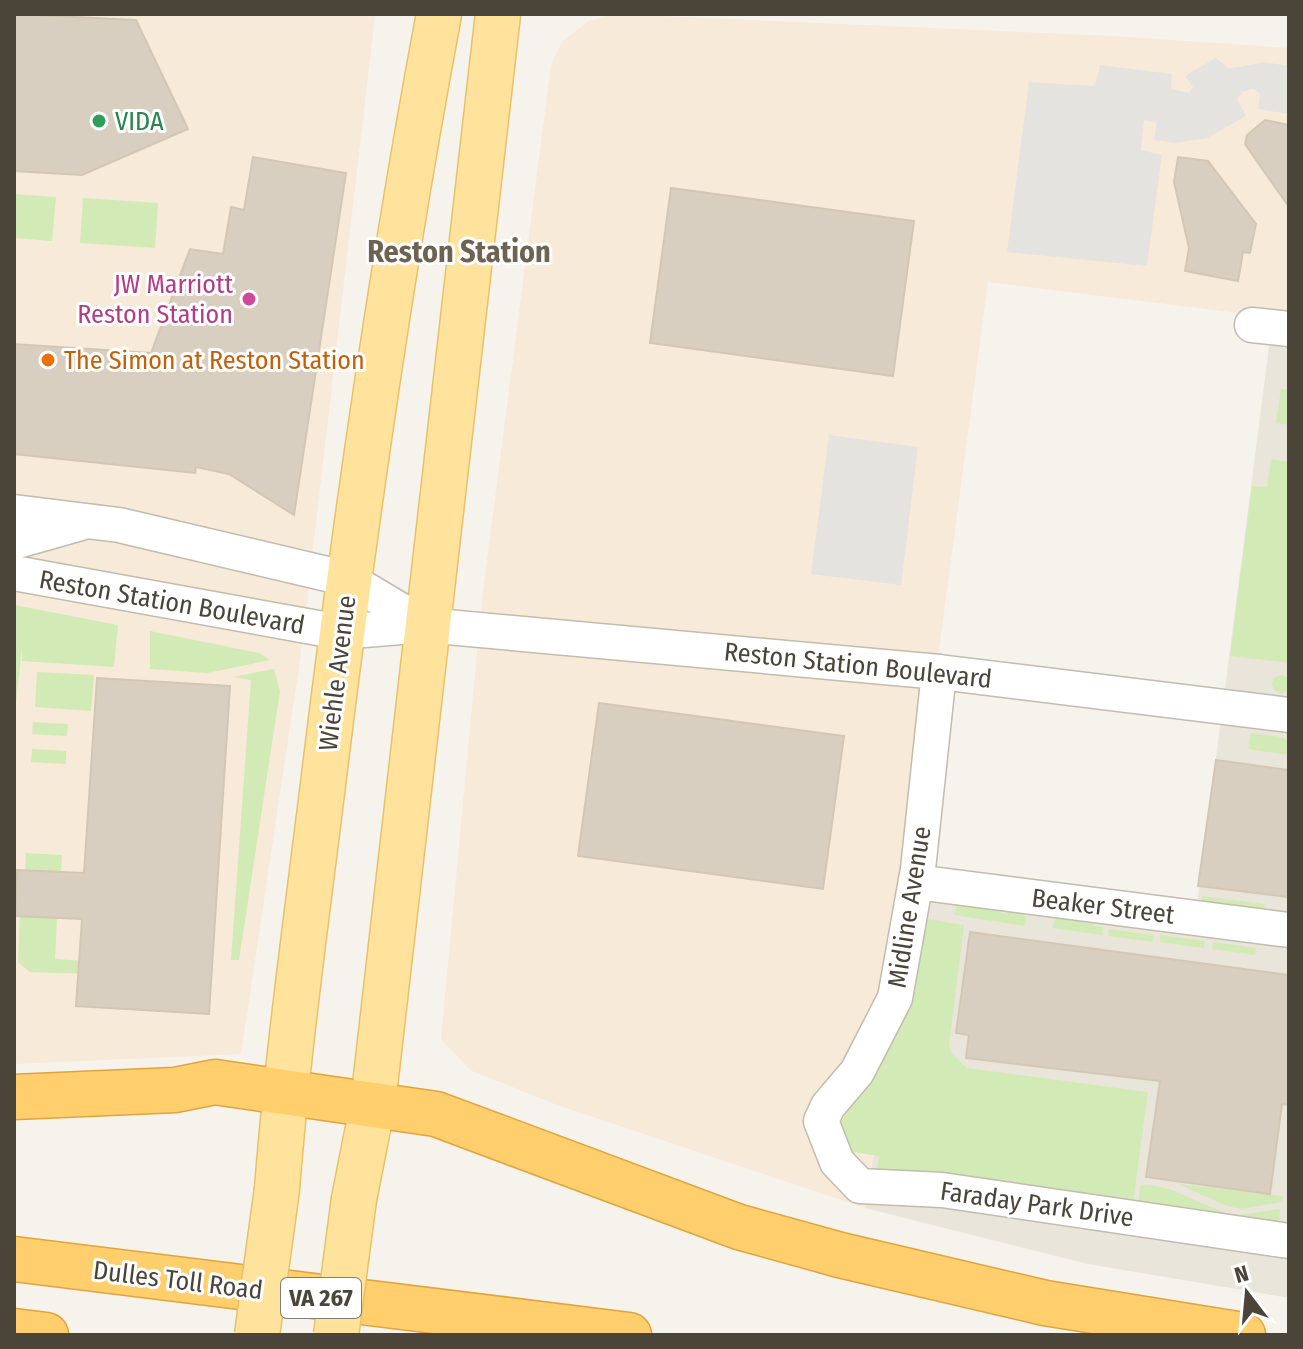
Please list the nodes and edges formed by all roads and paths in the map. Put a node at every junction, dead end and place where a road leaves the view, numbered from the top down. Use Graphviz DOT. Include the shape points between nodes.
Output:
graph roads {
  1 [pos="439,14"];
  2 [pos="498,14"];
  3 [pos="1252,325"];
  4 [pos="1289,329"];
  5 [pos="14,512"];
  6 [pos="89,520"];
  7 [pos="14,542"];
  8 [pos="14,573"];
  9 [pos="348,579"];
  10 [pos="425,625"];
  11 [pos="340,632"];
  12 [pos="939,672"];
  13 [pos="1289,715"];
  14 [pos="916,882"];
  15 [pos="1289,930"];
  16 [pos="284,1093"];
  17 [pos="14,1097"];
  18 [pos="373,1103"];
  19 [pos="821,1121"];
  20 [pos="1289,1241"];
  21 [pos="14,1259"];
  22 [pos="14,1331"];
  23 [pos="46,1335"];
  24 [pos="257,1335"];
  25 [pos="336,1335"];
  26 [pos="629,1335"];
  27 [pos="1243,1335"];
  1 -- 9 [label="main road, Wiehle Avenue" via="393,266"];
  2 -- 10 [label="main road"];
  3 -- 4 [label="street"];
  5 -- 6 [label="street, Reston Station Boulevard"];
  6 -- 7 [label="street"];
  6 -- 9 [label="street, Reston Station Boulevard"];
  8 -- 11 [label="street, Reston Station Boulevard"];
  9 -- 10 [label="street, Reston Station Boulevard"];
  9 -- 11 [label="main road, Wiehle Avenue"];
  10 -- 11 [label="street, Reston Station Boulevard"];
  10 -- 12 [label="street, Reston Station Boulevard"];
  10 -- 18 [label="main road"];
  11 -- 16 [label="main road, Wiehle Avenue"];
  12 -- 13 [label="street, Reston Station Boulevard"];
  12 -- 14 [label="street, Midline Avenue"];
  14 -- 15 [label="street, Beaker Street"];
  14 -- 19 [label="street, Midline Avenue" via="895,998 857,1072"];
  16 -- 17 [label="highway" via="215,1082 175,1090"];
  16 -- 18 [label="highway"];
  16 -- 24 [label="main road, Wiehle Avenue, bridge"];
  18 -- 25 [label="main road, bridge"];
  18 -- 27 [label="highway" via="436,1114 726,1222 840,1255 1045,1303"];
  19 -- 20 [label="street, Faraday Park Drive" via="837,1162 860,1186 942,1190"];
  21 -- 26 [label="highway, Dulles Toll Road / VA 267"];
  22 -- 23 [label="highway"];
}
